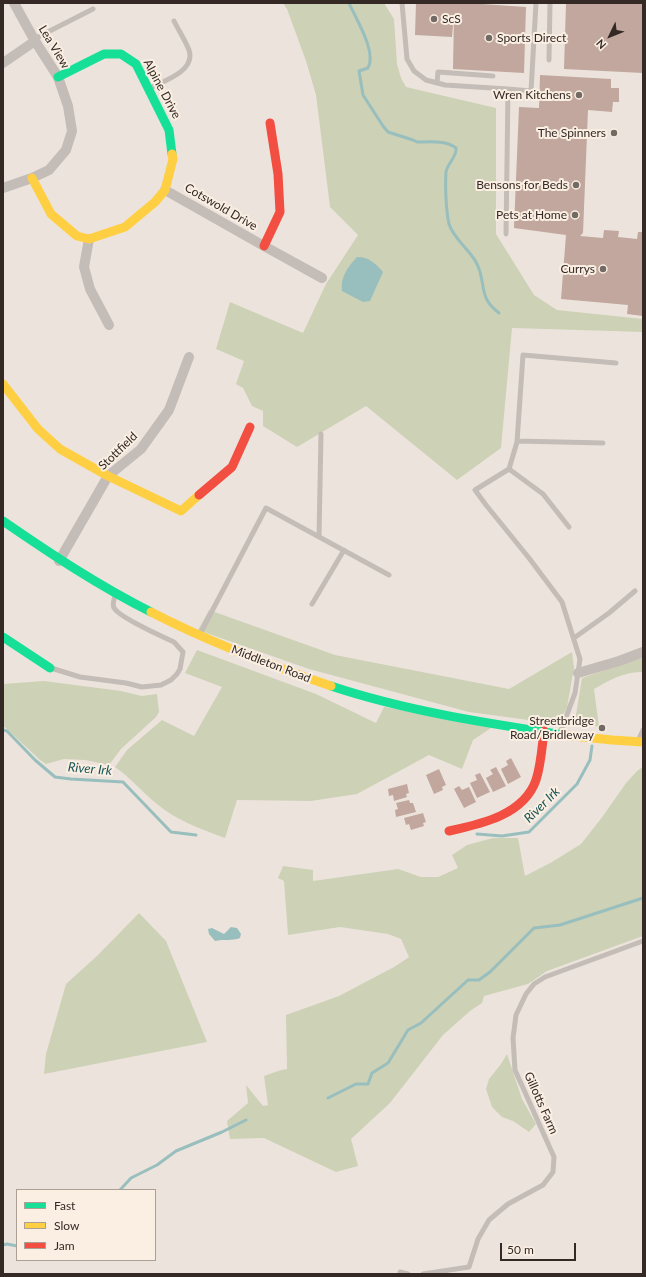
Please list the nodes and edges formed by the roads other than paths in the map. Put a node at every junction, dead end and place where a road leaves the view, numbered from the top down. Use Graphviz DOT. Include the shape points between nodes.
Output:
graph roads {
  1 [pos="14,3"];
  2 [pos="402,3"];
  3 [pos="536,3"];
  4 [pos="550,3"];
  5 [pos="93,9"];
  6 [pos="174,22"];
  7 [pos="35,40"];
  8 [pos="549,60"];
  9 [pos="3,63"];
  10 [pos="493,76"];
  11 [pos="58,77"];
  12 [pos="437,83"];
  13 [pos="149,89"];
  14 [pos="508,89"];
  15 [pos="270,123"];
  16 [pos="32,178"];
  17 [pos="3,188"];
  18 [pos="165,190"];
  19 [pos="506,234"];
  20 [pos="89,239"];
  21 [pos="264,246"];
  22 [pos="322,278"];
  23 [pos="109,325"];
  24 [pos="189,357"];
  25 [pos="616,363"];
  26 [pos="3,384"];
  27 [pos="250,427"];
  28 [pos="321,434"];
  29 [pos="517,441"];
  30 [pos="603,443"];
  31 [pos="509,469"];
  32 [pos="108,476"];
  33 [pos="3,521"];
  34 [pos="569,527"];
  35 [pos="319,536"];
  36 [pos="344,550"];
  37 [pos="59,561"];
  38 [pos="388,575"];
  39 [pos="635,591"];
  40 [pos="116,595"];
  41 [pos="312,604"];
  42 [pos="198,636"];
  43 [pos="3,637"];
  44 [pos="574,638"];
  45 [pos="643,652"];
  46 [pos="50,668"];
  47 [pos="578,673"];
  48 [pos="643,730"];
  49 [pos="544,731"];
  50 [pos="563,734"];
  51 [pos="640,742"];
  52 [pos="449,831"];
  53 [pos="643,941"];
  54 [pos="400,1272"];
  55 [pos="408,1274"];
  56 [pos="423,1274"];
  1 -- 7 [label="street, Lea View"];
  2 -- 12 [label="lane" via="406,59 414,71 426,80"];
  3 -- 14 [label="lane" via="531,91"];
  4 -- 8 [label="lane"];
  5 -- 7 [label="lane"];
  6 -- 13 [label="lane" via="189,50 187,67"];
  7 -- 9 [label="street"];
  7 -- 11 [label="street, Lea View"];
  10 -- 12 [label="lane" via="438,72"];
  11 -- 13 [label="street, Alpine Drive" via="104,54 121,54 136,64"];
  11 -- 16 [label="street, Lea View" via="68,106 72,131 66,150 49,170"];
  12 -- 14 [label="lane"];
  13 -- 18 [label="street, Alpine Drive" via="169,130 173,159"];
  14 -- 19 [label="lane"];
  15 -- 21 [label="street, Cotswold Drive" via="278,174 280,212"];
  16 -- 17 [label="street, Lea View"];
  16 -- 20 [label="street" via="51,214 77,236"];
  18 -- 20 [label="street, Alpine Drive" via="155,202 125,227"];
  18 -- 21 [label="street, Cotswold Drive"];
  20 -- 23 [label="street" via="84,267 90,289"];
  21 -- 22 [label="street, Cotswold Drive"];
  24 -- 32 [label="street, Stottfield" via="169,410 141,449"];
  25 -- 29 [label="lane" via="523,355"];
  26 -- 32 [label="street" via="38,429 60,448"];
  27 -- 32 [label="street" via="232,467 181,511"];
  28 -- 35 [label="lane"];
  29 -- 30 [label="lane"];
  29 -- 31 [label="lane"];
  31 -- 34 [label="lane" via="542,494"];
  31 -- 44 [label="lane" via="476,490 562,602"];
  32 -- 37 [label="street, Stottfield"];
  33 -- 37 [label="street, Middleton Road"];
  35 -- 36 [label="lane"];
  35 -- 42 [label="lane" via="266,508"];
  36 -- 38 [label="lane"];
  36 -- 41 [label="lane"];
  37 -- 40 [label="street, Middleton Road"];
  39 -- 44 [label="lane"];
  40 -- 42 [label="street, Middleton Road"];
  40 -- 46 [label="lane" via="114,608 127,618 174,642 180,648 183,652 177,674 161,685 142,687 80,677"];
  42 -- 49 [label="street, Middleton Road" via="281,670 362,695 452,716"];
  43 -- 46 [label="street"];
  44 -- 47 [label="lane" via="580,660"];
  45 -- 47 [label="street"];
  47 -- 50 [label="lane"];
  48 -- 51 [label="lane"];
  49 -- 50 [label="street, Middleton Road"];
  49 -- 52 [label="street" via="536,780 527,796 516,806 495,818"];
  50 -- 51 [label="street, Middleton Road"];
  53 -- 56 [label="lane, Gillotts Farm" via="545,977 534,984 526,994 516,1015 513,1038 515,1070 554,1157 553,1172 543,1185 508,1204 489,1220 478,1239 469,1267"];
  54 -- 55 [label="lane"];
}
